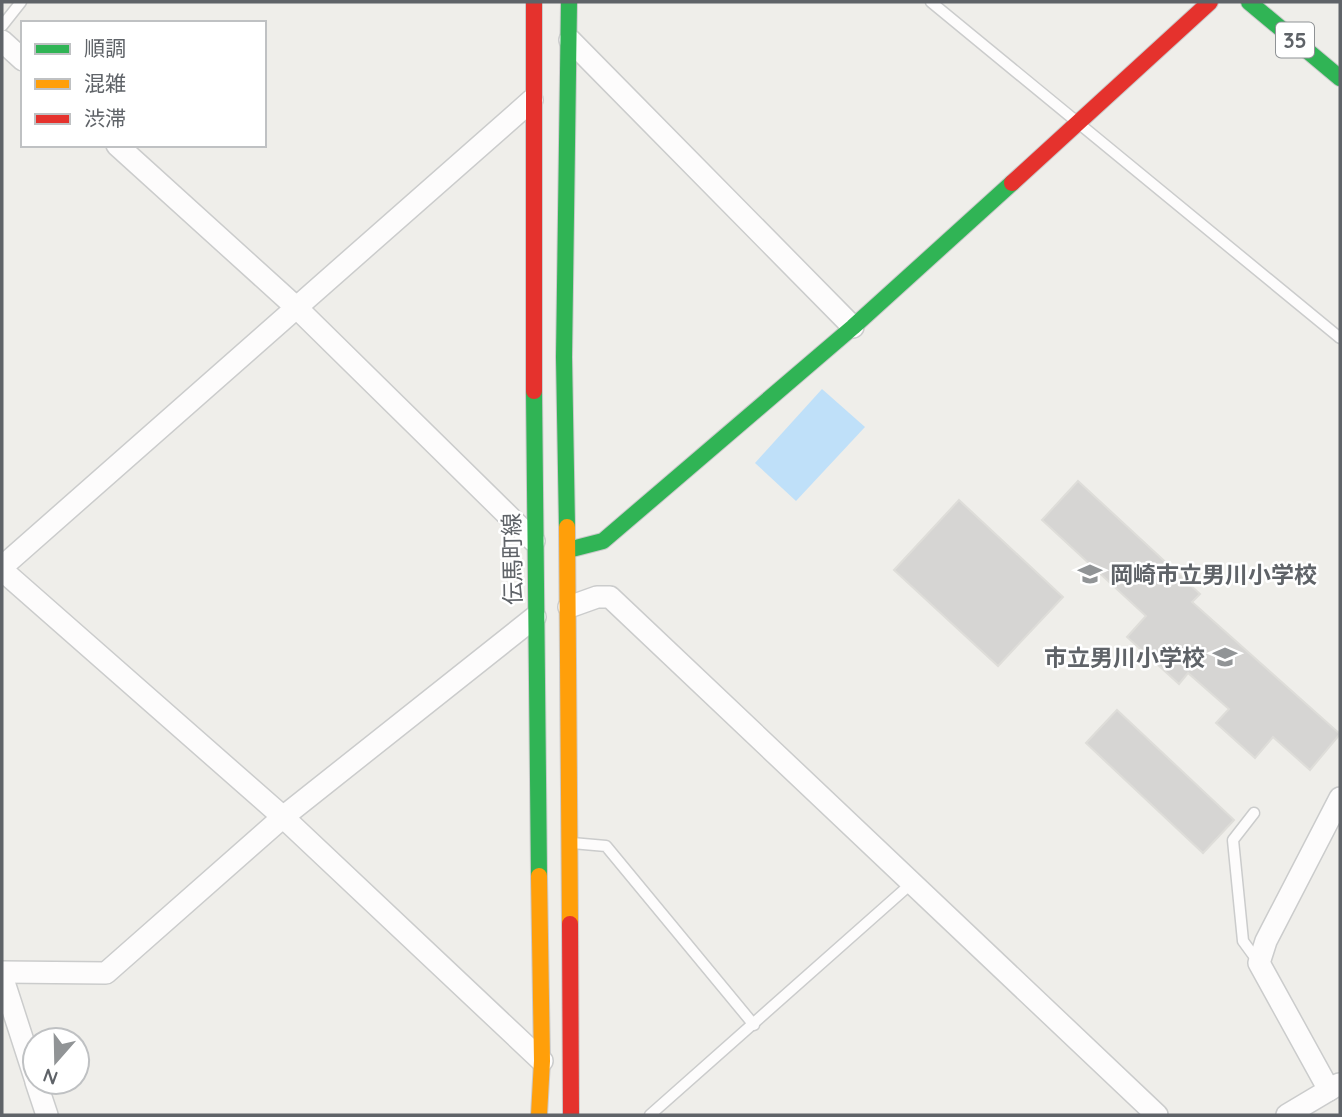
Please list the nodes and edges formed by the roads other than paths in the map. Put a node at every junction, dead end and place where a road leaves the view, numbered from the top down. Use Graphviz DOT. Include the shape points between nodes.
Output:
graph roads {
  1 [pos="21,2"];
  2 [pos="534,2"];
  3 [pos="569,2"];
  4 [pos="931,2"];
  5 [pos="1210,2"];
  6 [pos="1249,2"];
  7 [pos="2,26"];
  8 [pos="570,40"];
  9 [pos="2,41"];
  10 [pos="21,58"];
  11 [pos="1340,78"];
  12 [pos="532,100"];
  13 [pos="1079,124"];
  14 [pos="119,147"];
  15 [pos="298,309"];
  16 [pos="853,327"];
  17 [pos="1340,338"];
  18 [pos="534,541"];
  19 [pos="568,551"];
  20 [pos="2,569"];
  21 [pos="569,607"];
  22 [pos="535,617"];
  23 [pos="1340,798"];
  24 [pos="1254,813"];
  25 [pos="283,817"];
  26 [pos="568,843"];
  27 [pos="913,882"];
  28 [pos="1259,963"];
  29 [pos="2,974"];
  30 [pos="754,1025"];
  31 [pos="21,1033"];
  32 [pos="542,1061"];
  33 [pos="1334,1087"];
  34 [pos="41,1096"];
  35 [pos="47,1115"];
  36 [pos="539,1115"];
  37 [pos="571,1115"];
  38 [pos="650,1115"];
  39 [pos="1157,1115"];
  40 [pos="1287,1115"];
  1 -- 7 [label="lane"];
  2 -- 12 [label="street, 伝馬町線"];
  3 -- 8 [label="street"];
  4 -- 13 [label="lane"];
  5 -- 13 [label="street"];
  6 -- 11 [label="street, 35"];
  8 -- 16 [label="street"];
  8 -- 19 [label="street" via="564,357"];
  9 -- 10 [label="street"];
  12 -- 15 [label="street"];
  12 -- 18 [label="street, 伝馬町線"];
  13 -- 16 [label="street"];
  13 -- 17 [label="lane"];
  14 -- 15 [label="street"];
  15 -- 18 [label="street"];
  15 -- 20 [label="street"];
  16 -- 19 [label="street" via="603,541"];
  18 -- 22 [label="street, 伝馬町線"];
  19 -- 21 [label="street"];
  20 -- 25 [label="street"];
  21 -- 26 [label="street"];
  21 -- 27 [label="street" via="610,597"];
  22 -- 25 [label="street"];
  22 -- 32 [label="street, 伝馬町線"];
  23 -- 28 [label="street"];
  24 -- 28 [label="lane" via="1233,840 1243,941"];
  25 -- 29 [label="street" via="106,973"];
  25 -- 32 [label="street"];
  26 -- 30 [label="lane" via="606,846"];
  26 -- 37 [label="street"];
  27 -- 30 [label="lane"];
  27 -- 39 [label="street"];
  28 -- 33 [label="street"];
  29 -- 31 [label="street"];
  30 -- 38 [label="lane"];
  32 -- 36 [label="street, 伝馬町線"];
  33 -- 40 [label="street"];
  34 -- 35 [label="street"];
}
